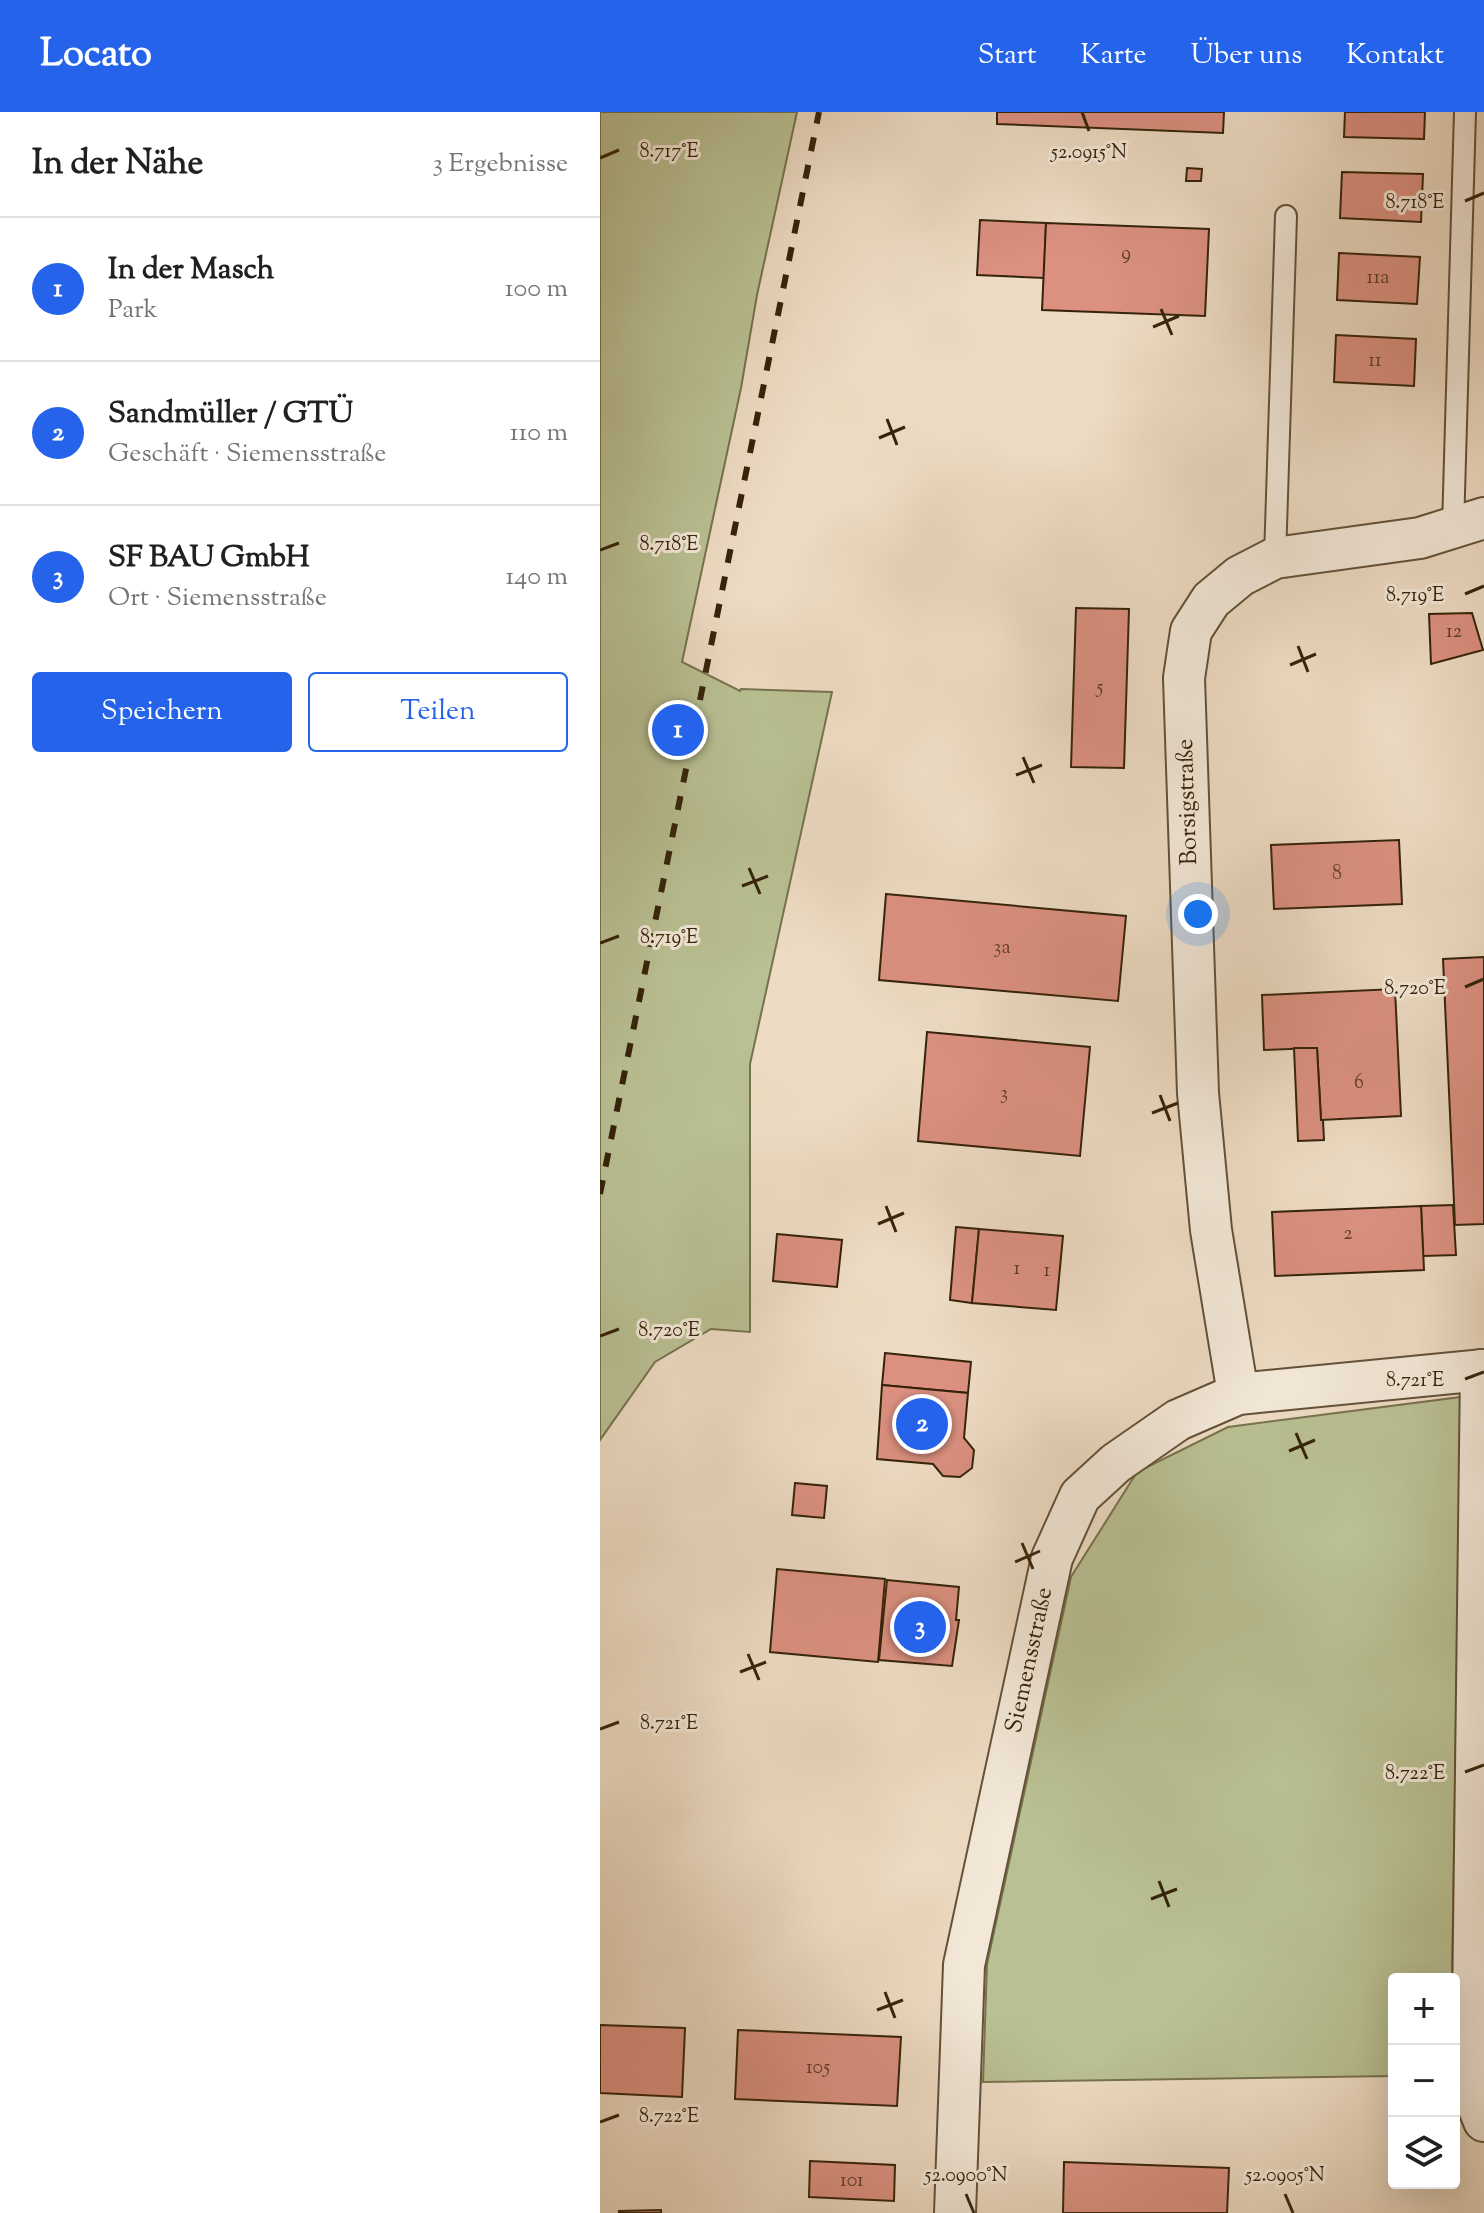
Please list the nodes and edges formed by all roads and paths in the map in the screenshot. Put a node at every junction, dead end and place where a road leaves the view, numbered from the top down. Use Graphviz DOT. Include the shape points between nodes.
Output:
graph roads {
  1 [pos="1465,112"];
  2 [pos="1286,216"];
  3 [pos="1469,523"];
  4 [pos="1275,558"];
  5 [pos="1482,1370"];
  6 [pos="1238,1394"];
  7 [pos="1484,2121"];
  8 [pos="955,2213"];
  1 -- 3 [label="lane"];
  2 -- 4 [label="lane"];
  3 -- 4 [label="street, Borsigstraße" via="1420,538"];
  4 -- 6 [label="street, Borsigstraße" via="1240,576 1211,600 1191,631 1184,678 1198,1093 1211,1230"];
  5 -- 6 [label="street, Siemensstraße"];
  5 -- 7 [label="street" via="1472,2091"];
  6 -- 8 [label="street, Siemensstraße" via="1178,1420 1116,1463 1080,1496 1052,1558 964,1965"];
}
